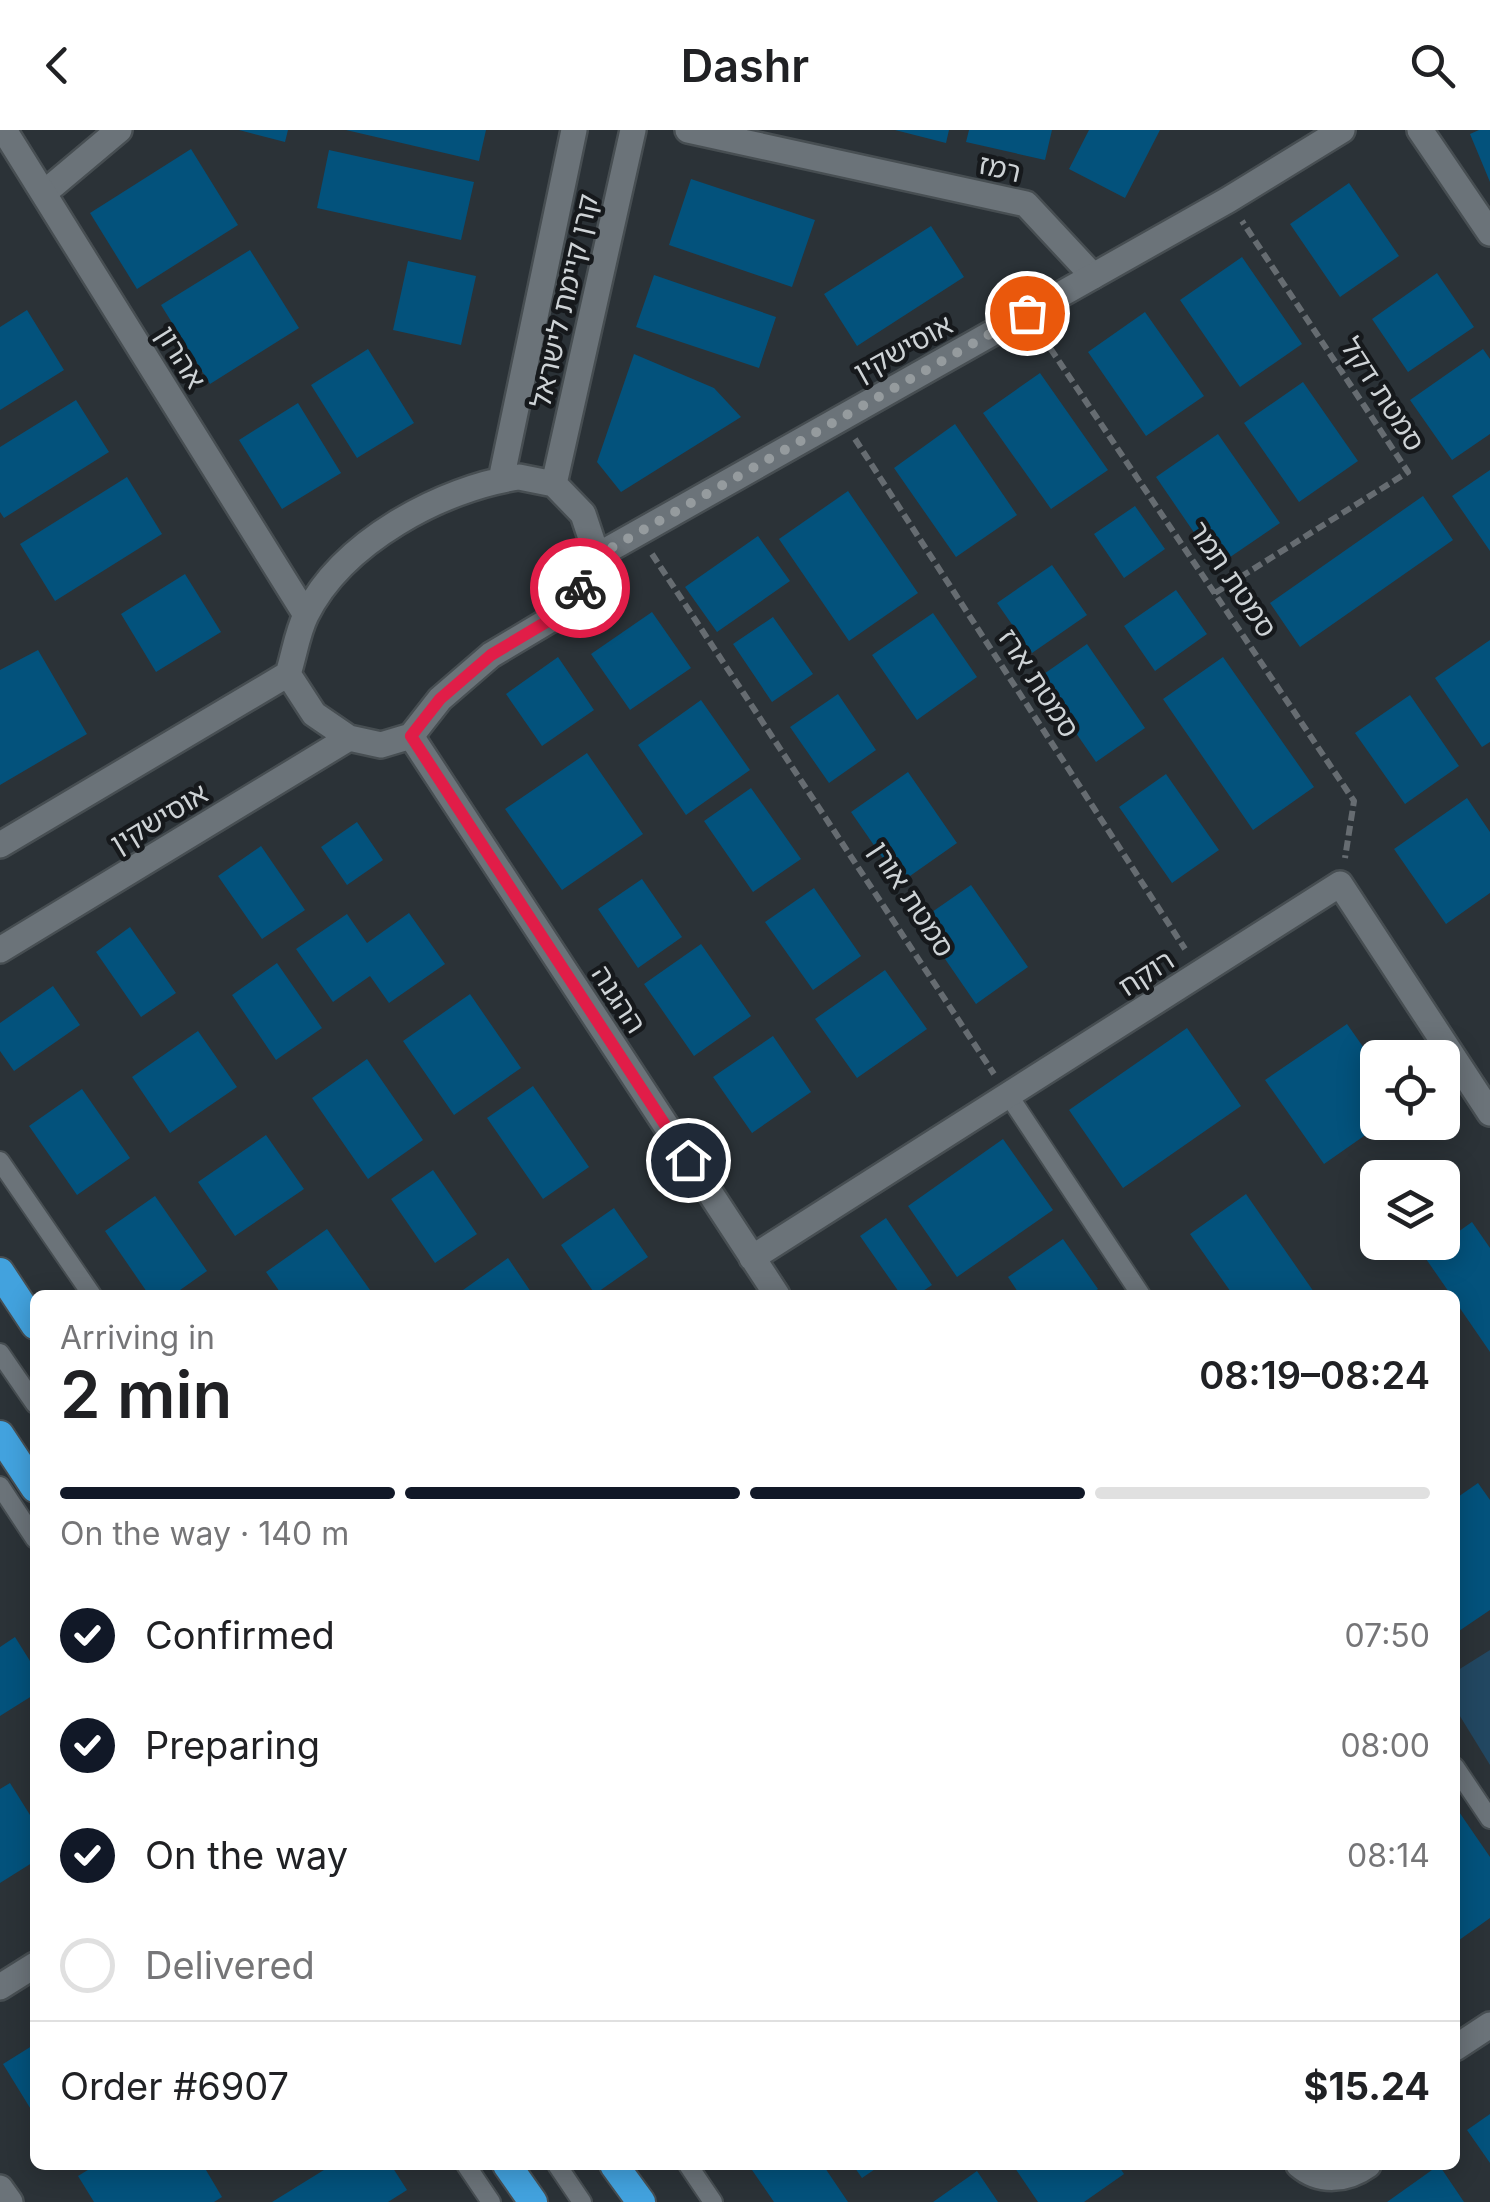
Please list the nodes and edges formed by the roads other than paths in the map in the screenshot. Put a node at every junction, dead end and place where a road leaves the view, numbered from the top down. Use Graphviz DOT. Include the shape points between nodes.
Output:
graph roads {
  1 [pos="4,130"];
  2 [pos="119,130"];
  3 [pos="574,130"];
  4 [pos="633,130"];
  5 [pos="688,130"];
  6 [pos="1342,130"];
  7 [pos="1420,130"];
  8 [pos="44,194"];
  9 [pos="1490,233"];
  10 [pos="1093,276"];
  11 [pos="502,480"];
  12 [pos="554,484"];
  13 [pos="597,556"];
  14 [pos="306,616"];
  15 [pos="288,674"];
  16 [pos="411,736"];
  17 [pos="350,738"];
  18 [pos="0,845"];
  19 [pos="0,950"];
  20 [pos="1009,1096"];
  21 [pos="1490,1113"];
  22 [pos="0,1161"];
  23 [pos="752,1258"];
  24 [pos="0,1272"];
  25 [pos="89,1290"];
  26 [pos="774,1290"];
  27 [pos="1138,1290"];
  28 [pos="30,1317"];
  29 [pos="0,1353"];
  30 [pos="30,1397"];
  31 [pos="0,1435"];
  32 [pos="30,1480"];
  33 [pos="0,1486"];
  34 [pos="30,1531"];
  35 [pos="1460,1774"];
  36 [pos="1490,1819"];
  37 [pos="30,1968"];
  38 [pos="0,1987"];
  39 [pos="1490,2025"];
  40 [pos="1460,2045"];
  41 [pos="469,2170"];
  42 [pos="511,2170"];
  43 [pos="560,2170"];
  44 [pos="618,2170"];
  45 [pos="692,2170"];
  46 [pos="1309,2170"];
  47 [pos="1361,2170"];
  48 [pos="0,2188"];
  49 [pos="1342,2190"];
  50 [pos="10,2202"];
  51 [pos="491,2202"];
  52 [pos="533,2202"];
  53 [pos="582,2202"];
  54 [pos="641,2202"];
  55 [pos="714,2202"];
  1 -- 8 [label="street, אהרון"];
  2 -- 8 [label="street"];
  3 -- 11 [label="street, קרן קיימת לישראל"];
  4 -- 12 [label="street, קרן קיימת לישראל"];
  5 -- 10 [label="street, רמז" via="1026,204"];
  6 -- 10 [label="street, אוסישקין"];
  7 -- 9 [label="street"];
  8 -- 14 [label="street, אהרון"];
  10 -- 13 [label="street, אוסישקין"];
  11 -- 12 [label="street"];
  11 -- 14 [label="street" via="438,499 364,547"];
  12 -- 13 [label="street" via="583,514"];
  13 -- 16 [label="street" via="558,615 491,655 440,699"];
  14 -- 15 [label="street"];
  15 -- 17 [label="street" via="314,714"];
  15 -- 18 [label="street, אוסישקין"];
  16 -- 17 [label="street" via="381,745"];
  16 -- 23 [label="street, ההגנה"];
  17 -- 19 [label="street, אוסישקין"];
  20 -- 21 [label="street, רוקח" via="1340,884"];
  20 -- 23 [label="street, רוקח"];
  20 -- 27 [label="lane"];
  22 -- 25 [label="lane"];
  23 -- 26 [label="street, ההגנה"];
  24 -- 28 [label="highway"];
  29 -- 30 [label="lane"];
  31 -- 32 [label="highway"];
  33 -- 34 [label="lane"];
  35 -- 36 [label="lane"];
  37 -- 38 [label="street"];
  39 -- 40 [label="street"];
  41 -- 51 [label="lane"];
  42 -- 52 [label="highway"];
  43 -- 53 [label="lane"];
  44 -- 54 [label="highway"];
  45 -- 55 [label="lane"];
  46 -- 49 [label="street"];
  47 -- 49 [label="street"];
  48 -- 50 [label="street"];
}
